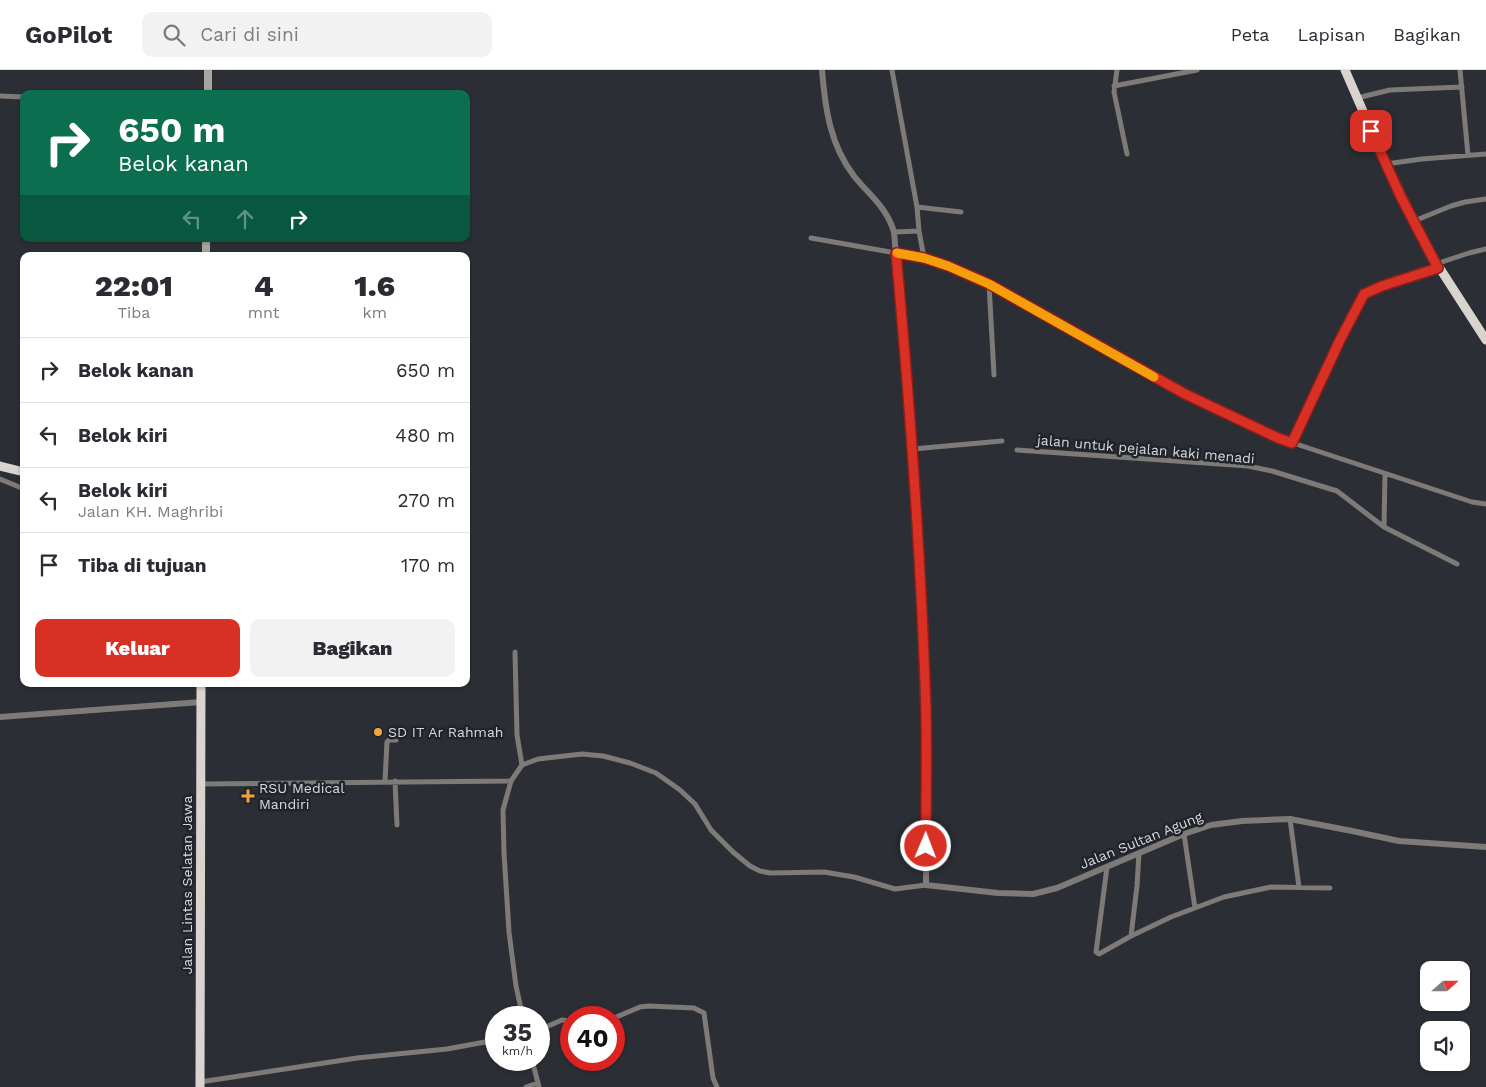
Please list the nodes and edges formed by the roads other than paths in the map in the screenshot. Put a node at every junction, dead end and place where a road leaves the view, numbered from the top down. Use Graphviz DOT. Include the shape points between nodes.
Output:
graph roads {
  1 [pos="208,70"];
  2 [pos="822,70"];
  3 [pos="892,70"];
  4 [pos="1117,70"];
  5 [pos="1197,70"];
  6 [pos="1345,70"];
  7 [pos="1460,70"];
  8 [pos="1170,73"];
  9 [pos="1114,86"];
  10 [pos="1462,87"];
  11 [pos="208,90"];
  12 [pos="0,96"];
  13 [pos="20,97"];
  14 [pos="1357,98"];
  15 [pos="1127,154"];
  16 [pos="1486,154"];
  17 [pos="1468,155"];
  18 [pos="1386,164"];
  19 [pos="1486,199"];
  20 [pos="917,207"];
  21 [pos="961,212"];
  22 [pos="1414,221"];
  23 [pos="919,231"];
  24 [pos="894,232"];
  25 [pos="811,238"];
  26 [pos="1486,250"];
  27 [pos="896,253"];
  28 [pos="924,258"];
  29 [pos="1437,266"];
  30 [pos="989,284"];
  31 [pos="1486,340"];
  32 [pos="994,375"];
  33 [pos="1002,441"];
  34 [pos="1292,443"];
  35 [pos="913,449"];
  36 [pos="1017,450"];
  37 [pos="0,466"];
  38 [pos="20,471"];
  39 [pos="1384,474"];
  40 [pos="0,479"];
  41 [pos="20,487"];
  42 [pos="1486,504"];
  43 [pos="1384,528"];
  44 [pos="1457,564"];
  45 [pos="514,652"];
  46 [pos="201,687"];
  47 [pos="201,702"];
  48 [pos="0,717"];
  49 [pos="396,740"];
  50 [pos="522,765"];
  51 [pos="386,781"];
  52 [pos="395,781"];
  53 [pos="511,781"];
  54 [pos="201,784"];
  55 [pos="1290,819"];
  56 [pos="397,825"];
  57 [pos="1184,834"];
  58 [pos="1486,847"];
  59 [pos="1139,853"];
  60 [pos="1107,867"];
  61 [pos="926,884"];
  62 [pos="1299,887"];
  63 [pos="1330,888"];
  64 [pos="1195,908"];
  65 [pos="1131,936"];
  66 [pos="520,1006"];
  67 [pos="625,1013"];
  68 [pos="485,1042"];
  69 [pos="535,1071"];
  70 [pos="200,1084"];
  71 [pos="538,1085"];
  72 [pos="526,1087"];
  73 [pos="717,1087"];
  1 -- 11 [label="main road"];
  2 -- 24 [label="street" via="824,97 834,141 855,176 887,213"];
  3 -- 20 [label="street"];
  4 -- 9 [label="street"];
  5 -- 8 [label="street"];
  6 -- 14 [label="highway"];
  7 -- 10 [label="street"];
  8 -- 9 [label="street"];
  9 -- 15 [label="street"];
  10 -- 14 [label="street" via="1390,90"];
  10 -- 17 [label="street"];
  12 -- 13 [label="street"];
  14 -- 18 [label="highway"];
  16 -- 17 [label="street"];
  17 -- 18 [label="street"];
  18 -- 22 [label="highway"];
  19 -- 22 [label="street" via="1451,206"];
  20 -- 21 [label="street"];
  20 -- 23 [label="street"];
  22 -- 29 [label="highway"];
  23 -- 24 [label="street"];
  23 -- 28 [label="street"];
  24 -- 27 [label="street"];
  25 -- 27 [label="street"];
  26 -- 29 [label="street"];
  27 -- 28 [label="street"];
  27 -- 35 [label="street"];
  28 -- 30 [label="street"];
  29 -- 31 [label="highway"];
  29 -- 34 [label="street" via="1364,294"];
  30 -- 32 [label="street"];
  30 -- 34 [label="street" via="1185,394"];
  33 -- 35 [label="street"];
  34 -- 39 [label="street"];
  35 -- 61 [label="street" via="926,711"];
  36 -- 43 [label="street, jalan untuk pejalan kaki menadi" via="1248,466 1272,471 1337,491"];
  37 -- 38 [label="highway"];
  39 -- 42 [label="street"];
  39 -- 43 [label="street"];
  40 -- 41 [label="street"];
  43 -- 44 [label="street, jalan untuk pejalan kaki menadi"];
  45 -- 50 [label="street" via="517,735"];
  46 -- 47 [label="highway, Jalan Lintas Selatan Jawa"];
  47 -- 48 [label="street"];
  47 -- 54 [label="highway, Jalan Lintas Selatan Jawa"];
  49 -- 51 [label="street" via="387,742"];
  50 -- 53 [label="street"];
  50 -- 61 [label="street" via="538,759 582,754 603,756 656,773 695,804 711,830 733,852 760,871 824,872 895,889"];
  51 -- 52 [label="street"];
  51 -- 54 [label="street"];
  52 -- 53 [label="street"];
  52 -- 56 [label="street"];
  53 -- 66 [label="street" via="503,810 504,852 509,932"];
  54 -- 70 [label="highway, Jalan Lintas Selatan Jawa"];
  55 -- 57 [label="street, Jalan Sultan Agung" via="1211,825"];
  55 -- 58 [label="street, Jalan Sultan Agung" via="1399,841"];
  55 -- 62 [label="street"];
  57 -- 59 [label="street, Jalan Sultan Agung"];
  57 -- 64 [label="street"];
  59 -- 60 [label="street, Jalan Sultan Agung"];
  59 -- 65 [label="street"];
  60 -- 61 [label="street, Jalan Sultan Agung" via="1057,888 1033,894"];
  60 -- 65 [label="street" via="1096,953 1101,954"];
  62 -- 63 [label="street"];
  62 -- 64 [label="street" via="1271,887 1224,897"];
  64 -- 65 [label="street"];
  67 -- 73 [label="street" via="649,1006 694,1008 704,1013"];
  68 -- 70 [label="street" via="357,1058"];
  69 -- 71 [label="street"];
  71 -- 72 [label="street"];
}
